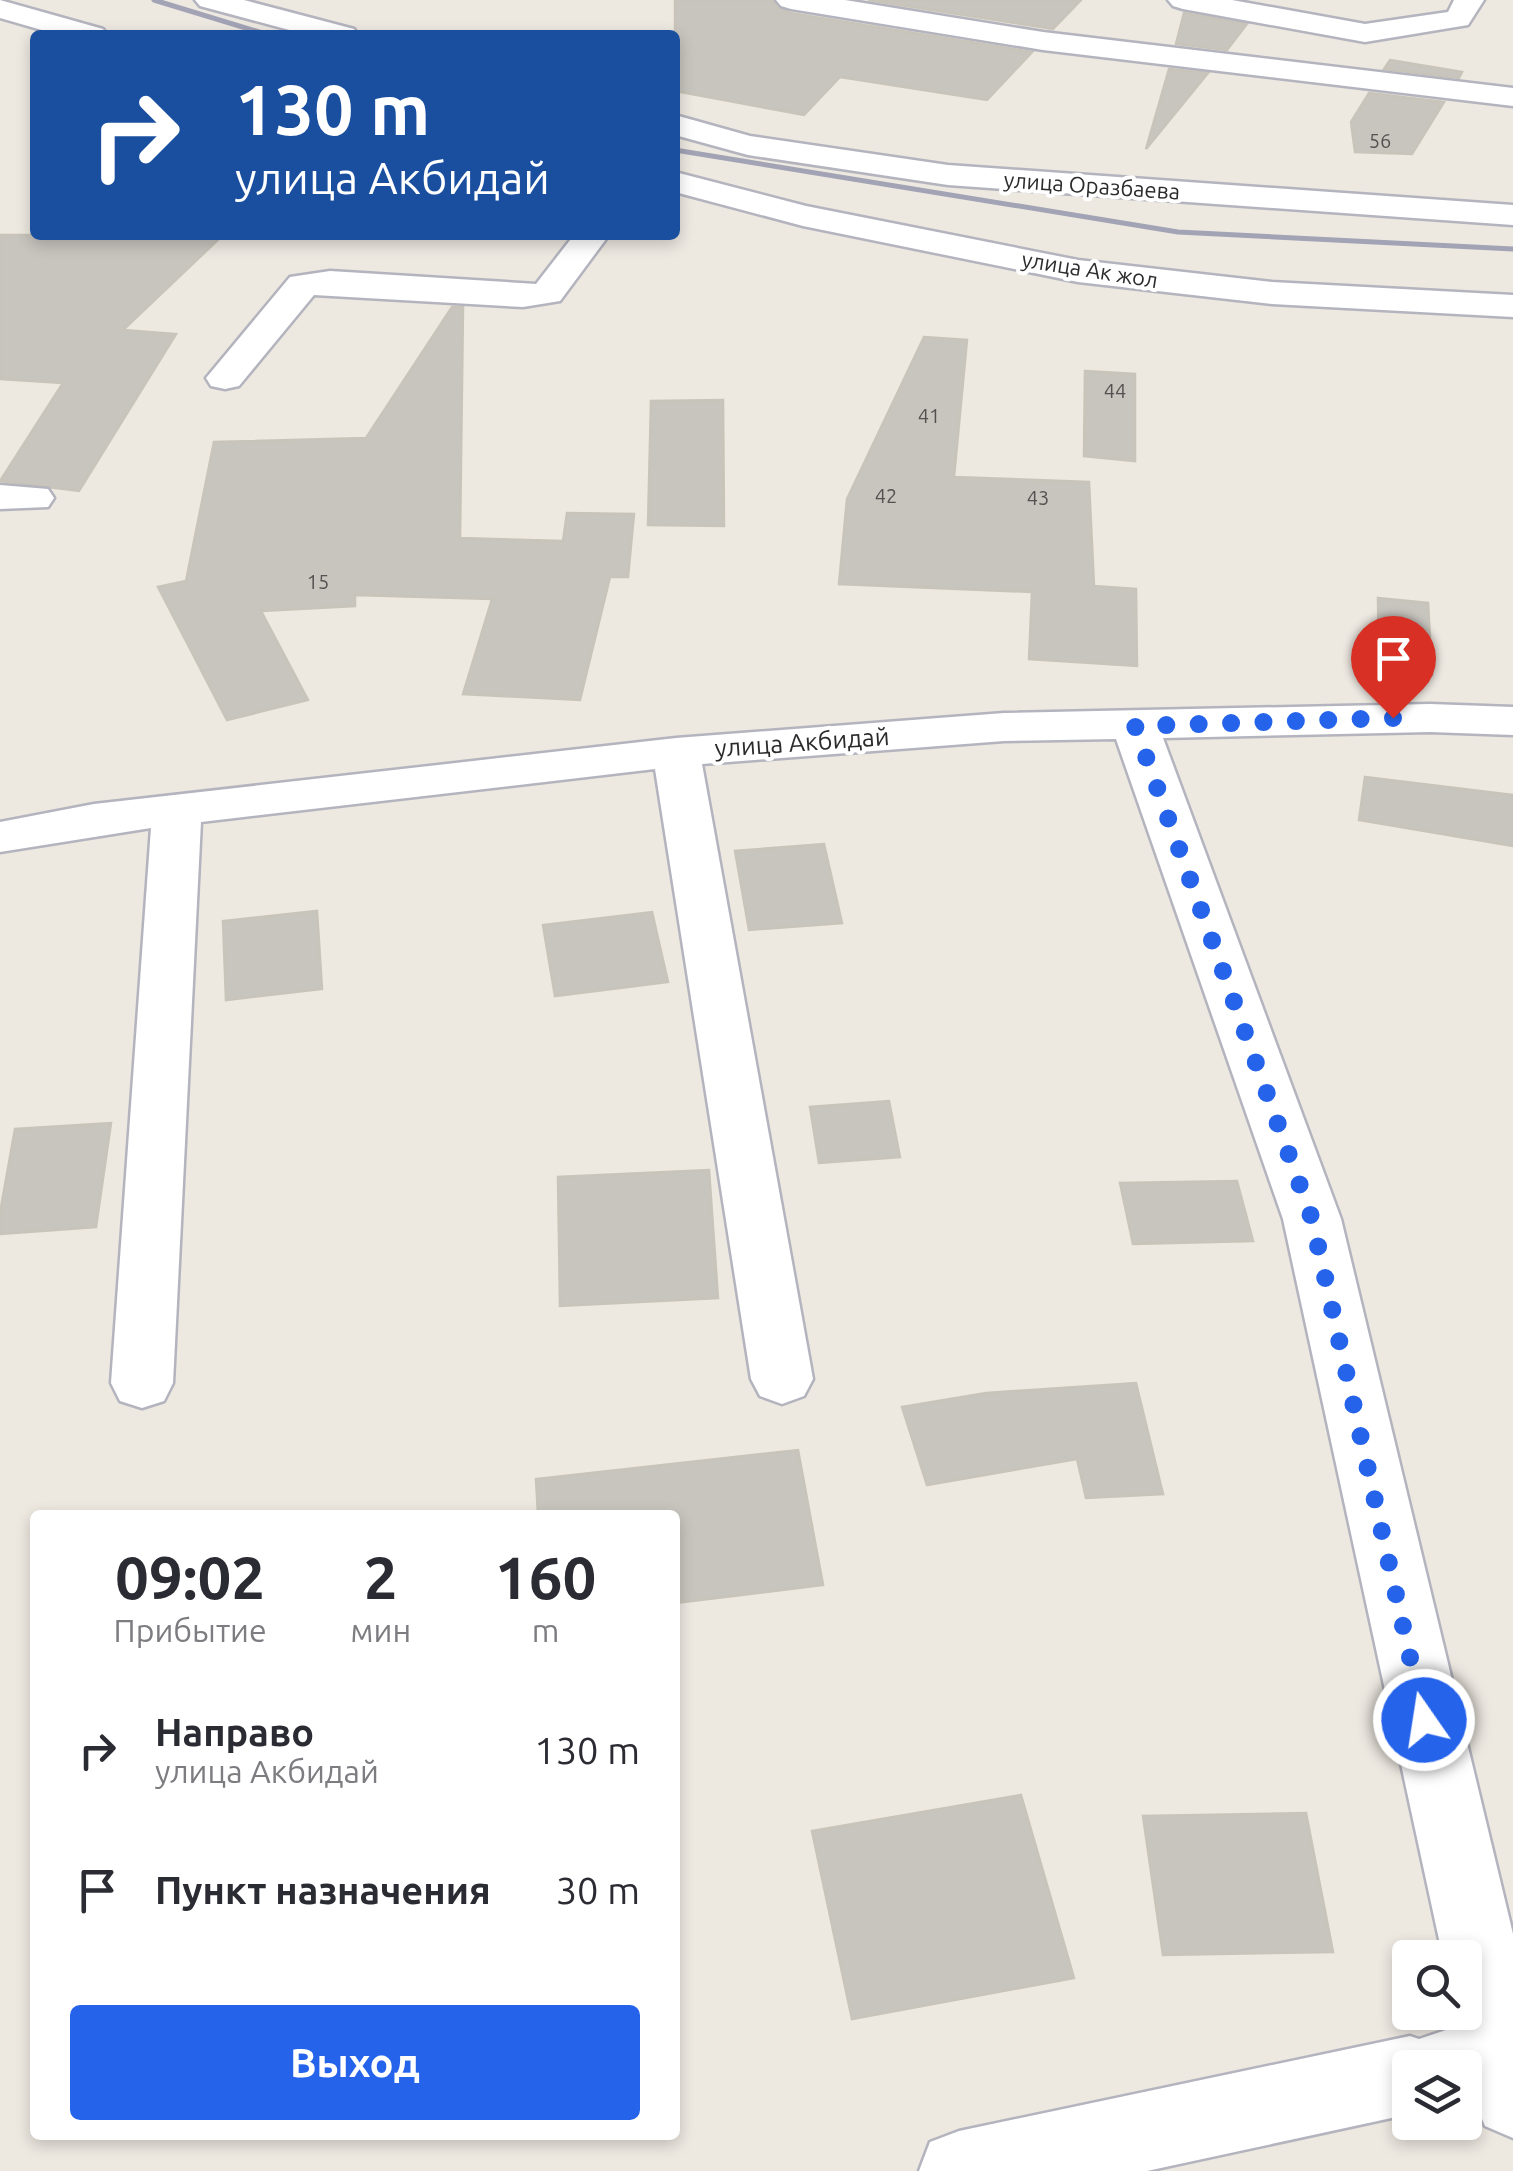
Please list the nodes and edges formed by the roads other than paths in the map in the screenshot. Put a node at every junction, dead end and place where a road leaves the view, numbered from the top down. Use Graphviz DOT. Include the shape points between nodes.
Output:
graph roads {
  1 [pos="210,0"];
  2 [pos="791,0"];
  3 [pos="1183,0"];
  4 [pos="1470,0"];
  5 [pos="0,9"];
  6 [pos="74,30"];
  7 [pos="324,30"];
  8 [pos="1511,90"];
  9 [pos="680,126"];
  10 [pos="680,183"];
  11 [pos="1513,215"];
  12 [pos="588,240"];
  13 [pos="1513,306"];
  14 [pos="225,378"];
  15 [pos="1513,721"];
  16 [pos="1135,726"];
  17 [pos="676,752"];
  18 [pos="177,810"];
  19 [pos="0,836"];
  20 [pos="782,1378"];
  21 [pos="142,1383"];
  22 [pos="1491,2039"];
  23 [pos="1392,2079"];
  24 [pos="959,2171"];
  1 -- 7 [label="street"];
  2 -- 8 [label="street" via="1043,41"];
  3 -- 4 [label="street" via="1365,33 1458,19"];
  5 -- 6 [label="street"];
  9 -- 11 [label="street, улица Оразбаева" via="748,145 948,175"];
  10 -- 13 [label="street, улица Ак жол" via="803,216 1078,271 1272,293"];
  12 -- 14 [label="street" via="548,293 303,284"];
  15 -- 16 [label="street, улица Акбидай"];
  16 -- 17 [label="street, улица Акбидай" via="1004,727"];
  16 -- 22 [label="street" via="1312,1219"];
  17 -- 18 [label="street, улица Акбидай"];
  17 -- 20 [label="street"];
  18 -- 19 [label="street, улица Акбидай"];
  18 -- 21 [label="street"];
  23 -- 24 [label="street"];
}
